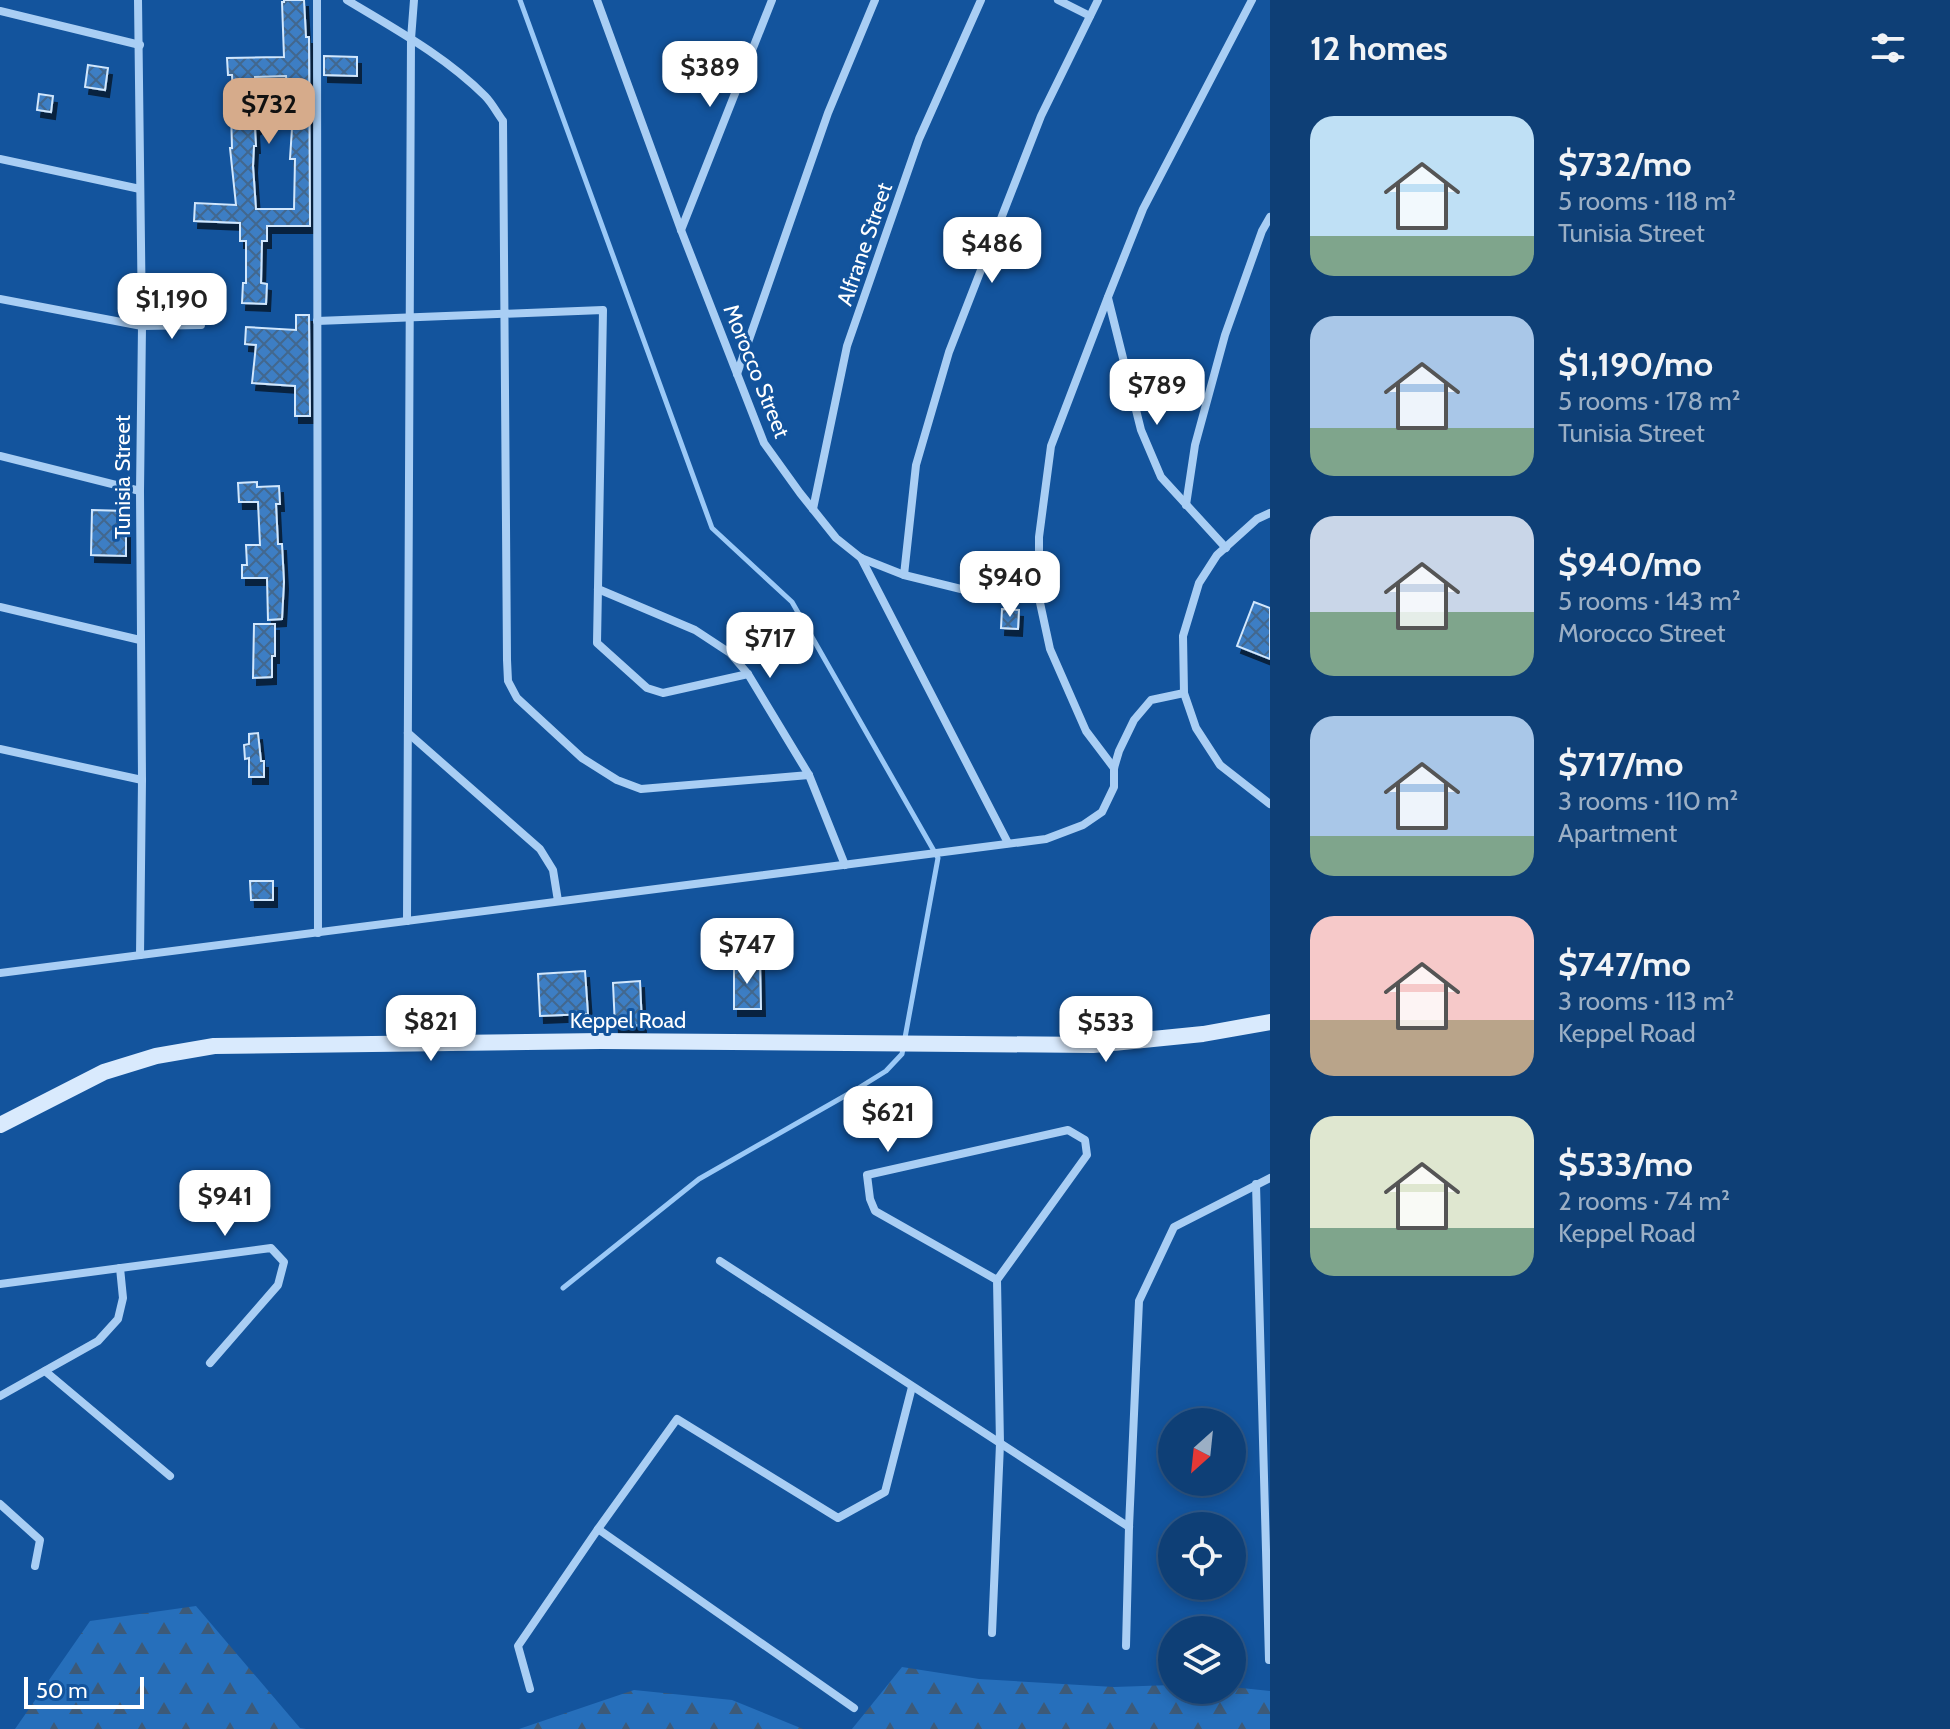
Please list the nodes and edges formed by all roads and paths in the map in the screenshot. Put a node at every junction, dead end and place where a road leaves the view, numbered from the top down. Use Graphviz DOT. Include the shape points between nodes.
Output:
graph roads {
  1 [pos="138,0"];
  2 [pos="317,0"];
  3 [pos="347,0"];
  4 [pos="414,0"];
  5 [pos="597,0"];
  6 [pos="772,0"];
  7 [pos="875,0"];
  8 [pos="981,0"];
  9 [pos="1058,0"];
  10 [pos="1098,0"];
  11 [pos="1252,0"];
  12 [pos="0,11"];
  13 [pos="1090,16"];
  14 [pos="411,39"];
  15 [pos="140,45"];
  16 [pos="0,159"];
  17 [pos="140,189"];
  18 [pos="1270,217"];
  19 [pos="681,230"];
  20 [pos="1108,297"];
  21 [pos="0,299"];
  22 [pos="504,315"];
  23 [pos="410,318"];
  24 [pos="317,321"];
  25 [pos="201,325"];
  26 [pos="142,326"];
  27 [pos="737,375"];
  28 [pos="0,456"];
  29 [pos="140,491"];
  30 [pos="1186,505"];
  31 [pos="813,509"];
  32 [pos="1270,513"];
  33 [pos="1226,548"];
  34 [pos="861,558"];
  35 [pos="904,575"];
  36 [pos="598,589"];
  37 [pos="1039,598"];
  38 [pos="0,607"];
  39 [pos="140,640"];
  40 [pos="748,674"];
  41 [pos="1184,693"];
  42 [pos="408,733"];
  43 [pos="0,749"];
  44 [pos="1114,768"];
  45 [pos="809,775"];
  46 [pos="142,780"];
  47 [pos="1270,804"];
  48 [pos="1008,843"];
  49 [pos="845,865"];
  50 [pos="558,901"];
  51 [pos="407,921"];
  52 [pos="318,933"];
  53 [pos="140,955"];
  54 [pos="0,973"];
  55 [pos="1270,1022"];
  56 [pos="0,1125"];
  57 [pos="1270,1178"];
  58 [pos="1256,1184"];
  59 [pos="720,1261"];
  60 [pos="120,1268"];
  61 [pos="997,1280"];
  62 [pos="0,1284"];
  63 [pos="210,1363"];
  64 [pos="45,1371"];
  65 [pos="912,1387"];
  66 [pos="0,1396"];
  67 [pos="1000,1444"];
  68 [pos="170,1476"];
  69 [pos="0,1504"];
  70 [pos="1129,1527"];
  71 [pos="598,1529"];
  72 [pos="35,1566"];
  73 [pos="992,1633"];
  74 [pos="1126,1646"];
  75 [pos="1269,1660"];
  76 [pos="530,1689"];
  77 [pos="854,1708"];
  1 -- 15 [label="street, Tunisia Street"];
  2 -- 24 [label="street"];
  3 -- 14 [label="street"];
  4 -- 14 [label="street"];
  5 -- 19 [label="street, Morocco Street"];
  6 -- 19 [label="street"];
  7 -- 27 [label="street" via="828,113"];
  8 -- 31 [label="street, Alfrane Street" via="919,139 847,346"];
  9 -- 13 [label="street"];
  10 -- 13 [label="street"];
  11 -- 20 [label="street" via="1143,209"];
  12 -- 15 [label="street"];
  13 -- 35 [label="street" via="1041,116 949,352 916,465"];
  14 -- 22 [label="street" via="487,98 503,121"];
  14 -- 23 [label="street"];
  15 -- 17 [label="street, Tunisia Street"];
  16 -- 17 [label="street"];
  17 -- 26 [label="street, Tunisia Street"];
  18 -- 30 [label="street" via="1225,335 1195,445"];
  19 -- 27 [label="street, Morocco Street"];
  20 -- 30 [label="street" via="1141,430 1161,477"];
  20 -- 37 [label="street" via="1051,446 1039,537"];
  21 -- 26 [label="street"];
  22 -- 23 [label="street"];
  22 -- 36 [label="street" via="603,310"];
  22 -- 45 [label="street" via="507,660 508,681 517,698 582,758 641,789"];
  23 -- 24 [label="street"];
  23 -- 42 [label="street"];
  24 -- 52 [label="street"];
  25 -- 26 [label="street"];
  26 -- 29 [label="street, Tunisia Street"];
  27 -- 31 [label="street, Morocco Street" via="764,443"];
  28 -- 29 [label="street"];
  29 -- 39 [label="street, Tunisia Street"];
  30 -- 33 [label="street"];
  31 -- 34 [label="street, Morocco Street"];
  32 -- 33 [label="street"];
  33 -- 41 [label="street" via="1199,583 1183,636"];
  34 -- 35 [label="street, Morocco Street"];
  34 -- 48 [label="street"];
  35 -- 37 [label="street, Morocco Street" via="965,590"];
  36 -- 40 [label="street" via="695,630 730,653"];
  36 -- 40 [label="street" via="597,643 647,688 663,693"];
  37 -- 44 [label="street" via="1050,649 1086,731"];
  38 -- 39 [label="street"];
  39 -- 46 [label="street, Tunisia Street"];
  40 -- 45 [label="street"];
  41 -- 44 [label="street" via="1151,700 1134,720"];
  41 -- 47 [label="street" via="1196,728 1220,765"];
  42 -- 50 [label="street" via="540,849 553,870"];
  42 -- 51 [label="street"];
  43 -- 46 [label="street"];
  44 -- 48 [label="street" via="1114,787 1102,812 1046,839"];
  45 -- 49 [label="street"];
  46 -- 53 [label="street, Tunisia Street"];
  48 -- 49 [label="street"];
  49 -- 50 [label="street"];
  50 -- 51 [label="street"];
  51 -- 52 [label="street"];
  52 -- 53 [label="street"];
  53 -- 54 [label="street"];
  55 -- 56 [label="street, Keppel Road" via="1093,1045 601,1041 214,1046 104,1072"];
  57 -- 58 [label="street"];
  58 -- 70 [label="street" via="1174,1227 1139,1301"];
  58 -- 75 [label="street"];
  59 -- 65 [label="street"];
  60 -- 62 [label="street"];
  60 -- 63 [label="street" via="271,1248 284,1262 278,1285"];
  60 -- 64 [label="street" via="123,1298 118,1319 98,1341"];
  61 -- 61 [label="street" via="1087,1155 1085,1140 1068,1130 867,1175 875,1211"];
  61 -- 67 [label="street"];
  64 -- 66 [label="street"];
  64 -- 68 [label="street"];
  65 -- 67 [label="street"];
  65 -- 71 [label="street" via="885,1492 838,1518 677,1419"];
  67 -- 70 [label="street"];
  67 -- 73 [label="street"];
  69 -- 72 [label="street" via="40,1540"];
  70 -- 74 [label="street"];
  71 -- 76 [label="street" via="518,1646"];
  71 -- 77 [label="street"];
}
